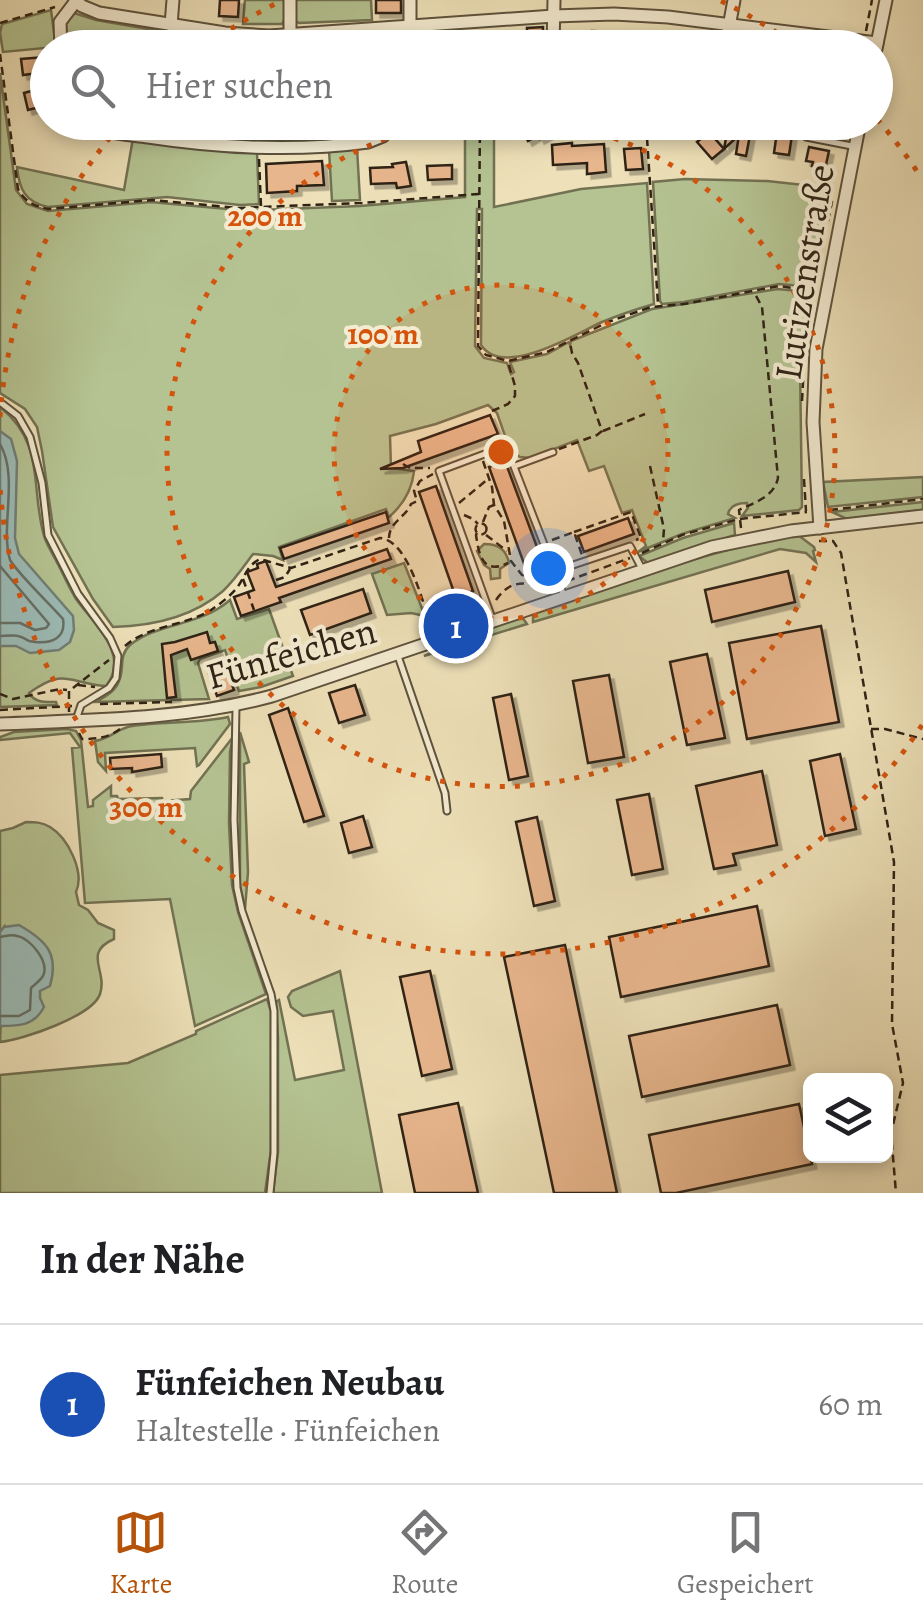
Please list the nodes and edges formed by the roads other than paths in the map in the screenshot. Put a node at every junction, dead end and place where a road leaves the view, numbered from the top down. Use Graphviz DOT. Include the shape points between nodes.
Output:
graph roads {
  1 [pos="75,0"];
  2 [pos="173,0"];
  3 [pos="290,0"];
  4 [pos="410,0"];
  5 [pos="554,0"];
  6 [pos="734,0"];
  7 [pos="886,0"];
  8 [pos="554,16"];
  9 [pos="171,25"];
  10 [pos="410,25"];
  11 [pos="729,25"];
  12 [pos="59,30"];
  13 [pos="205,30"];
  14 [pos="290,30"];
  15 [pos="350,30"];
  16 [pos="410,30"];
  17 [pos="554,30"];
  18 [pos="728,30"];
  19 [pos="767,30"];
  20 [pos="876,30"];
  21 [pos="170,140"];
  22 [pos="373,140"];
  23 [pos="826,140"];
  24 [pos="857,140"];
  25 [pos="856,146"];
  26 [pos="0,402"];
  27 [pos="553,452"];
  28 [pos="515,466"];
  29 [pos="923,516"];
  30 [pos="819,534"];
  31 [pos="642,570"];
  32 [pos="555,571"];
  33 [pos="564,596"];
  34 [pos="493,621"];
  35 [pos="397,654"];
  36 [pos="236,706"];
  37 [pos="73,720"];
  38 [pos="0,724"];
  39 [pos="447,810"];
  40 [pos="270,1193"];
  1 -- 9 [label="street" via="99,13"];
  1 -- 12 [label="street"];
  2 -- 9 [label="street"];
  3 -- 14 [label="street"];
  4 -- 10 [label="street"];
  5 -- 8 [label="street"];
  6 -- 11 [label="street"];
  7 -- 20 [label="street"];
  8 -- 10 [label="street"];
  8 -- 11 [label="street" via="638,15"];
  8 -- 17 [label="street"];
  9 -- 13 [label="street"];
  10 -- 15 [label="street"];
  10 -- 16 [label="street"];
  11 -- 18 [label="street"];
  11 -- 19 [label="street"];
  21 -- 22 [label="street" via="259,148"];
  23 -- 25 [label="lane, Lutizenstraße"];
  24 -- 25 [label="street, Lutizenstraße"];
  25 -- 30 [label="street, Lutizenstraße" via="816,350"];
  26 -- 37 [label="lane" via="30,437 48,536 118,656 116,678 81,705"];
  27 -- 28 [label="lane"];
  28 -- 32 [label="lane"];
  28 -- 34 [label="lane" via="506,446 439,471"];
  29 -- 30 [label="street, Fünfeichen"];
  30 -- 31 [label="street, Fünfeichen" via="744,540"];
  31 -- 32 [label="lane" via="630,546"];
  31 -- 33 [label="street, Fünfeichen"];
  32 -- 33 [label="lane"];
  33 -- 34 [label="street, Fünfeichen"];
  34 -- 35 [label="street, Fünfeichen"];
  35 -- 36 [label="street, Fünfeichen"];
  35 -- 39 [label="lane"];
  36 -- 37 [label="street, Fünfeichen"];
  36 -- 40 [label="lane" via="237,888 274,1012"];
  37 -- 38 [label="street, Fünfeichen"];
}
